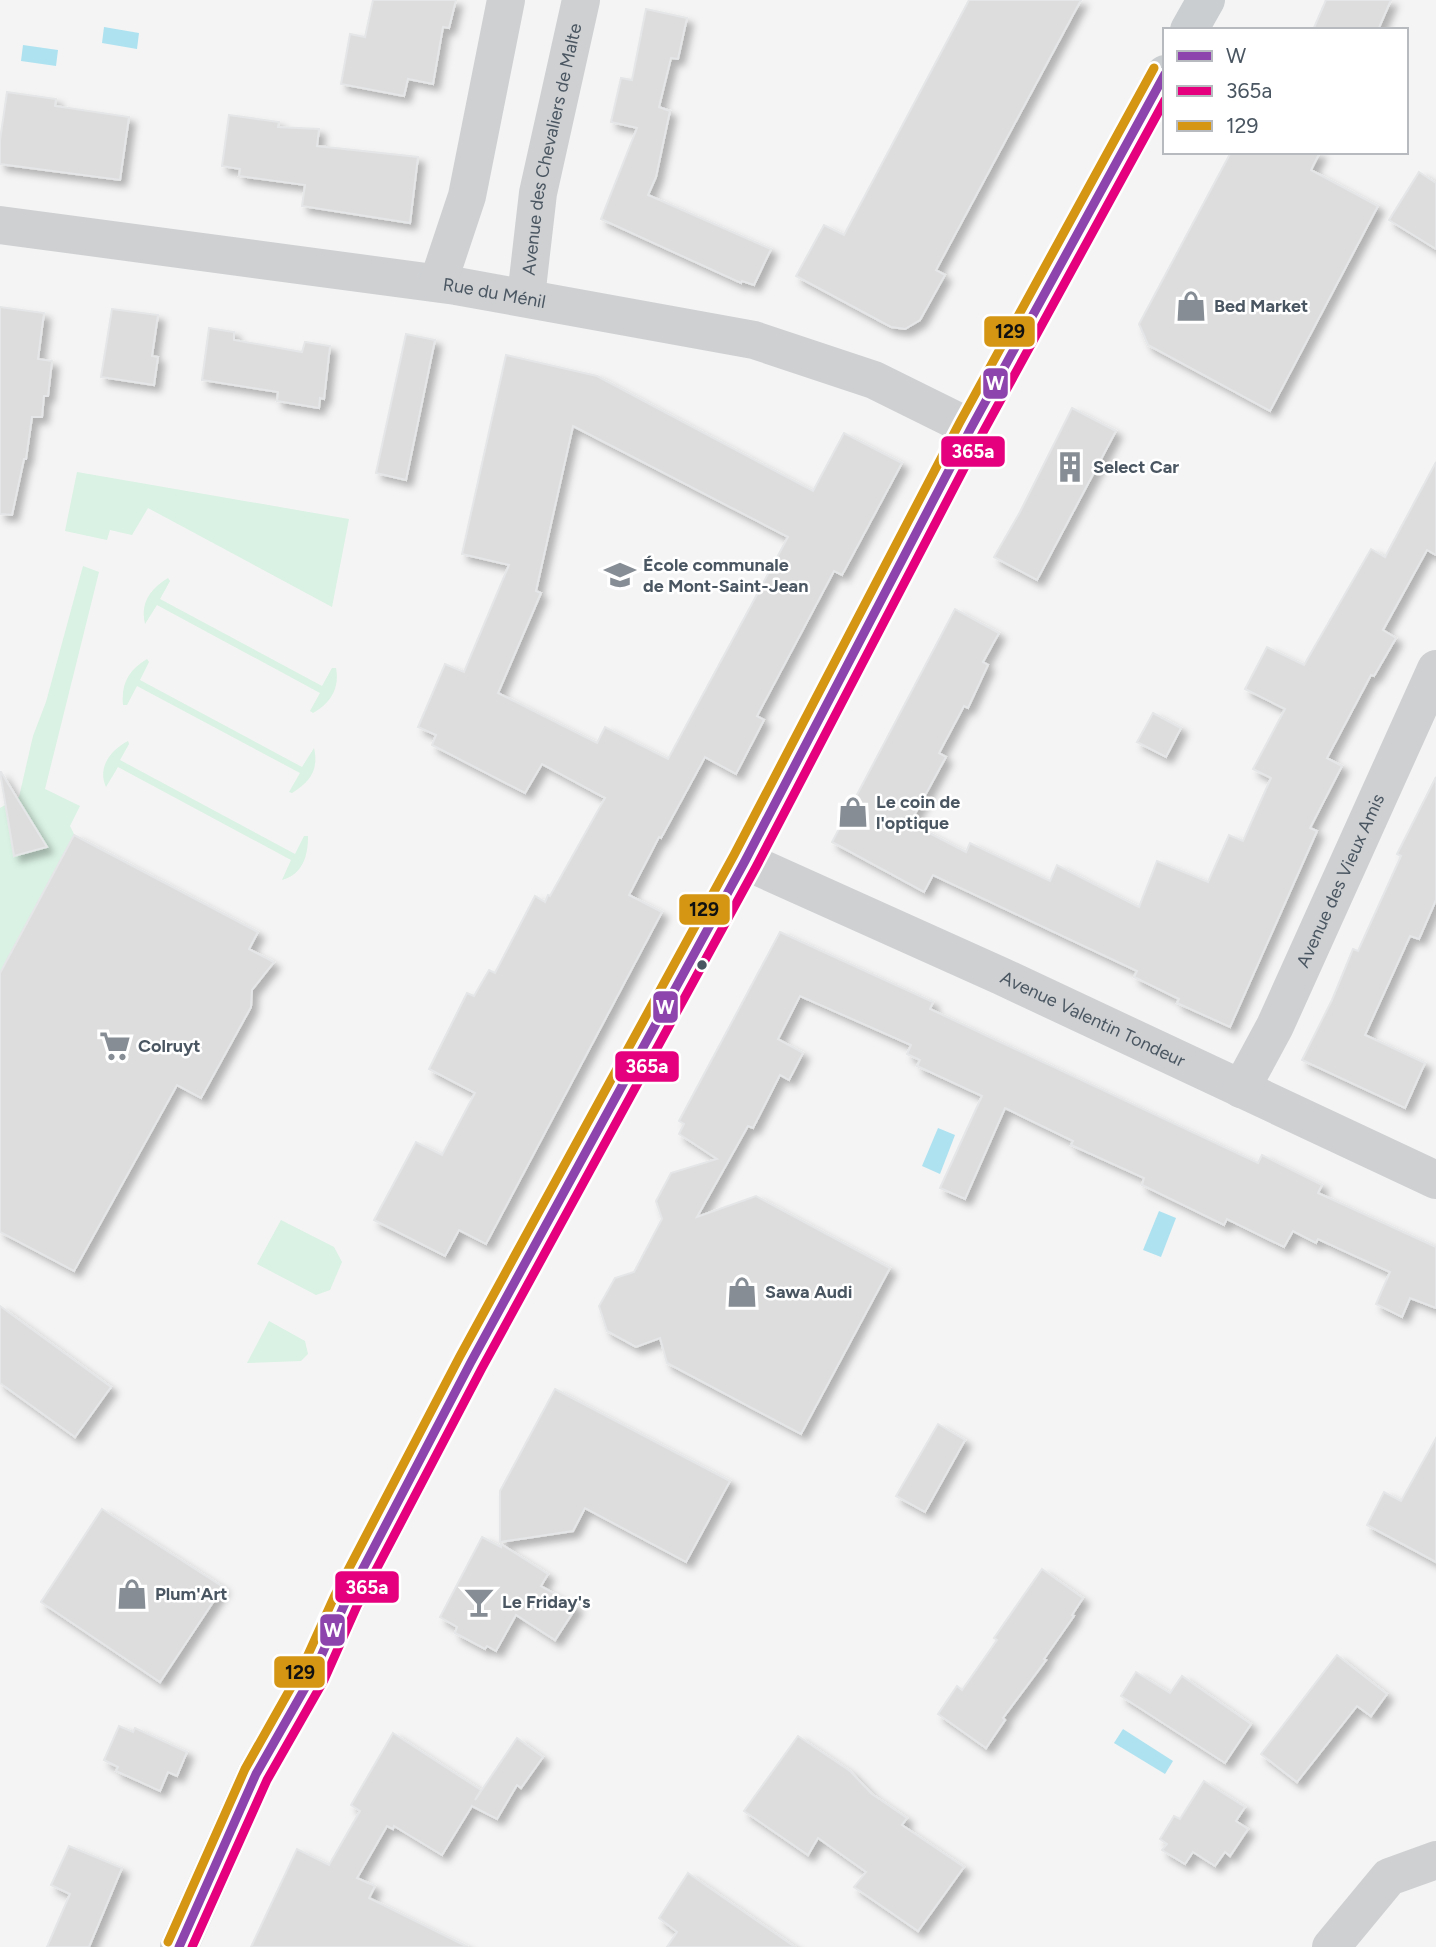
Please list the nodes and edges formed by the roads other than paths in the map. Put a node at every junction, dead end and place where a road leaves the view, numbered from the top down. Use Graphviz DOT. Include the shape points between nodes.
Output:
graph roads {
  1 [pos="506,0"];
  2 [pos="581,0"];
  3 [pos="1206,0"];
  4 [pos="1190,28"];
  5 [pos="1163,78"];
  6 [pos="0,225"];
  7 [pos="438,283"];
  8 [pos="526,298"];
  9 [pos="971,428"];
  10 [pos="1436,670"];
  11 [pos="746,861"];
  12 [pos="1241,1089"];
  13 [pos="1436,1180"];
  14 [pos="1436,1860"];
  15 [pos="180,1947"];
  16 [pos="1331,1947"];
  1 -- 7 [label="street" via="467,196"];
  2 -- 8 [label="street, Avenue des Chevaliers de Malte" via="538,193"];
  3 -- 4 [label="main road"];
  5 -- 9 [label="main road"];
  6 -- 7 [label="street, Rue du Ménil"];
  7 -- 8 [label="street, Rue du Ménil"];
  8 -- 9 [label="street, Rue du Ménil" via="754,340 874,380"];
  9 -- 11 [label="main road"];
  10 -- 12 [label="street, Avenue des Vieux Amis" via="1275,1026"];
  11 -- 12 [label="street, Avenue Valentin Tondeur"];
  11 -- 15 [label="main road" via="471,1362 346,1601 313,1674 256,1774"];
  12 -- 13 [label="street, Avenue Valentin Tondeur"];
  14 -- 16 [label="street" via="1389,1877"];
}
